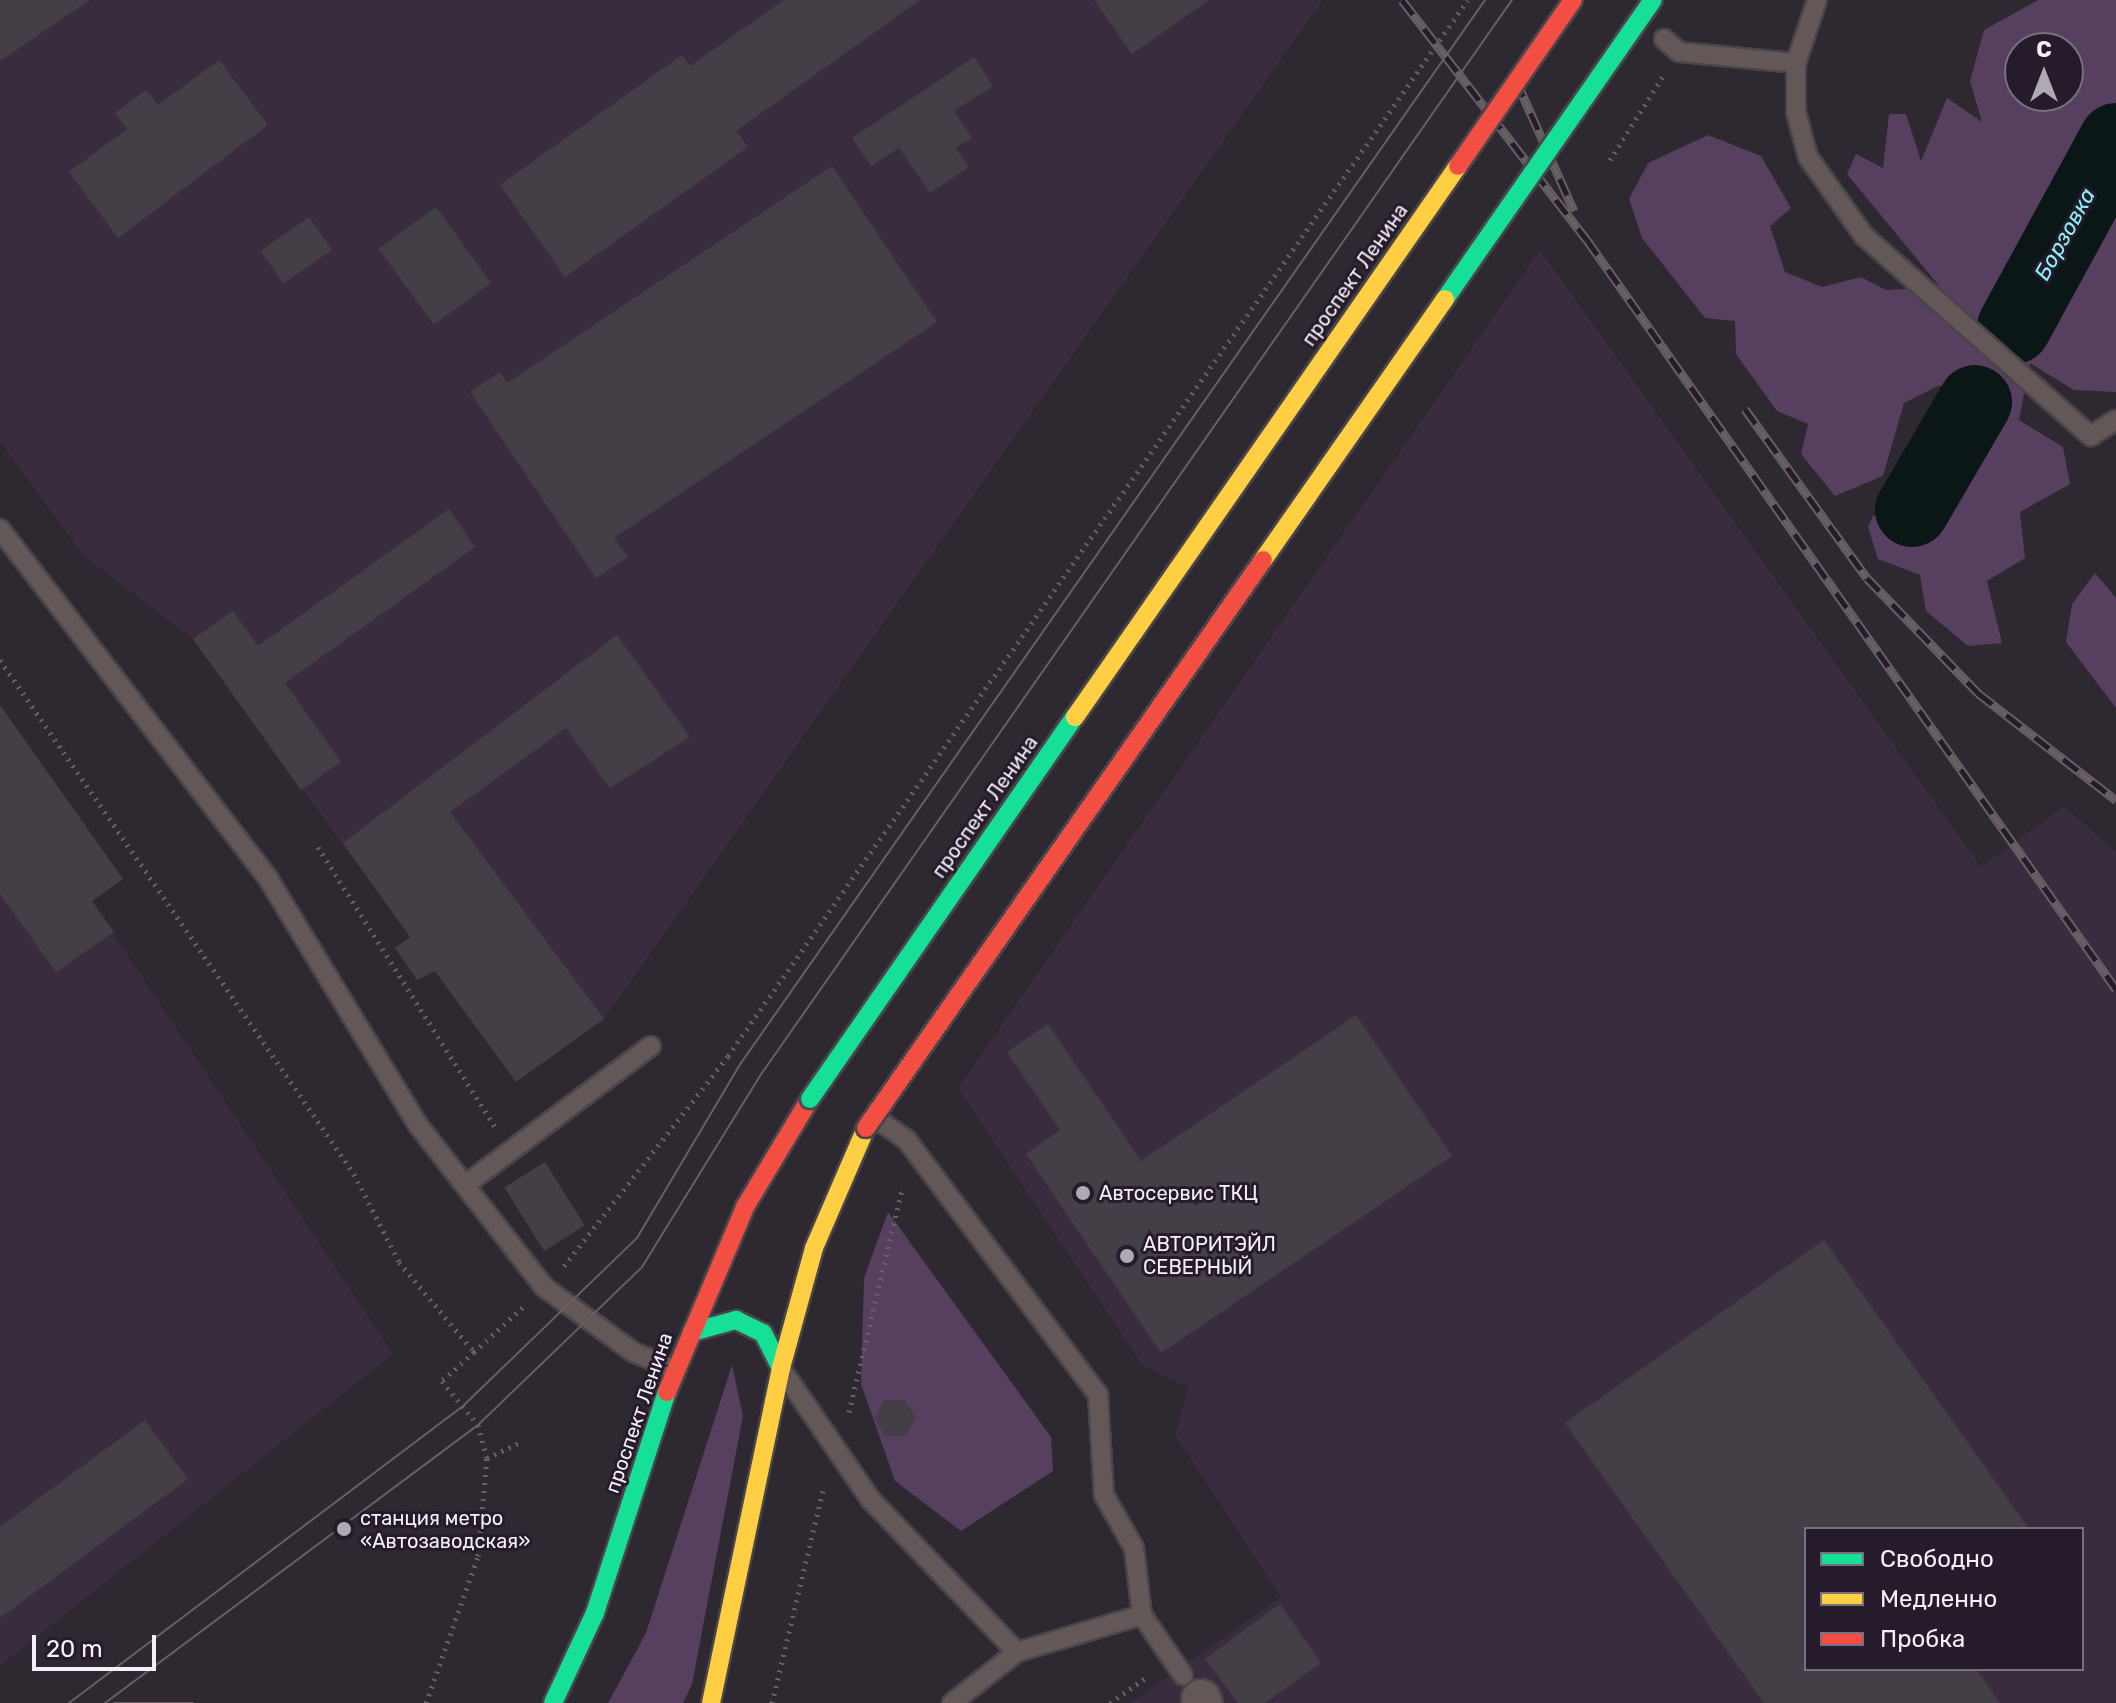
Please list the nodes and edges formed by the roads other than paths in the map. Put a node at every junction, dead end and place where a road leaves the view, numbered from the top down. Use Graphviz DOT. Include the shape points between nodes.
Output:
graph roads {
  1 [pos="1573,0"];
  2 [pos="1653,0"];
  3 [pos="1817,0"];
  4 [pos="1664,39"];
  5 [pos="1796,63"];
  6 [pos="2116,420"];
  7 [pos="0,529"];
  8 [pos="651,1046"];
  9 [pos="870,1123"];
  10 [pos="465,1185"];
  11 [pos="692,1332"];
  12 [pos="781,1368"];
  13 [pos="674,1369"];
  14 [pos="1142,1615"];
  15 [pos="1017,1652"];
  16 [pos="1196,1692"];
  17 [pos="553,1703"];
  18 [pos="711,1703"];
  19 [pos="952,1703"];
  1 -- 11 [label="main road, проспект Ленина, bridge" via="810,1099 745,1207"];
  2 -- 9 [label="main road, bridge"];
  3 -- 5 [label="lane"];
  4 -- 5 [label="lane" via="1679,52"];
  5 -- 6 [label="lane" via="1796,112 1808,157 1864,236 2091,436"];
  7 -- 10 [label="lane" via="269,880 418,1125"];
  8 -- 10 [label="lane"];
  9 -- 12 [label="main road" via="814,1248"];
  9 -- 14 [label="lane" via="906,1139 1098,1395 1104,1495 1134,1548"];
  10 -- 13 [label="lane" via="544,1287 633,1352"];
  11 -- 12 [label="main road" via="736,1320 763,1333"];
  11 -- 13 [label="main road, проспект Ленина"];
  12 -- 15 [label="lane" via="871,1500"];
  12 -- 18 [label="main road"];
  13 -- 17 [label="main road, проспект Ленина" via="595,1613"];
  14 -- 15 [label="lane"];
  14 -- 16 [label="lane"];
  15 -- 19 [label="lane"];
}
